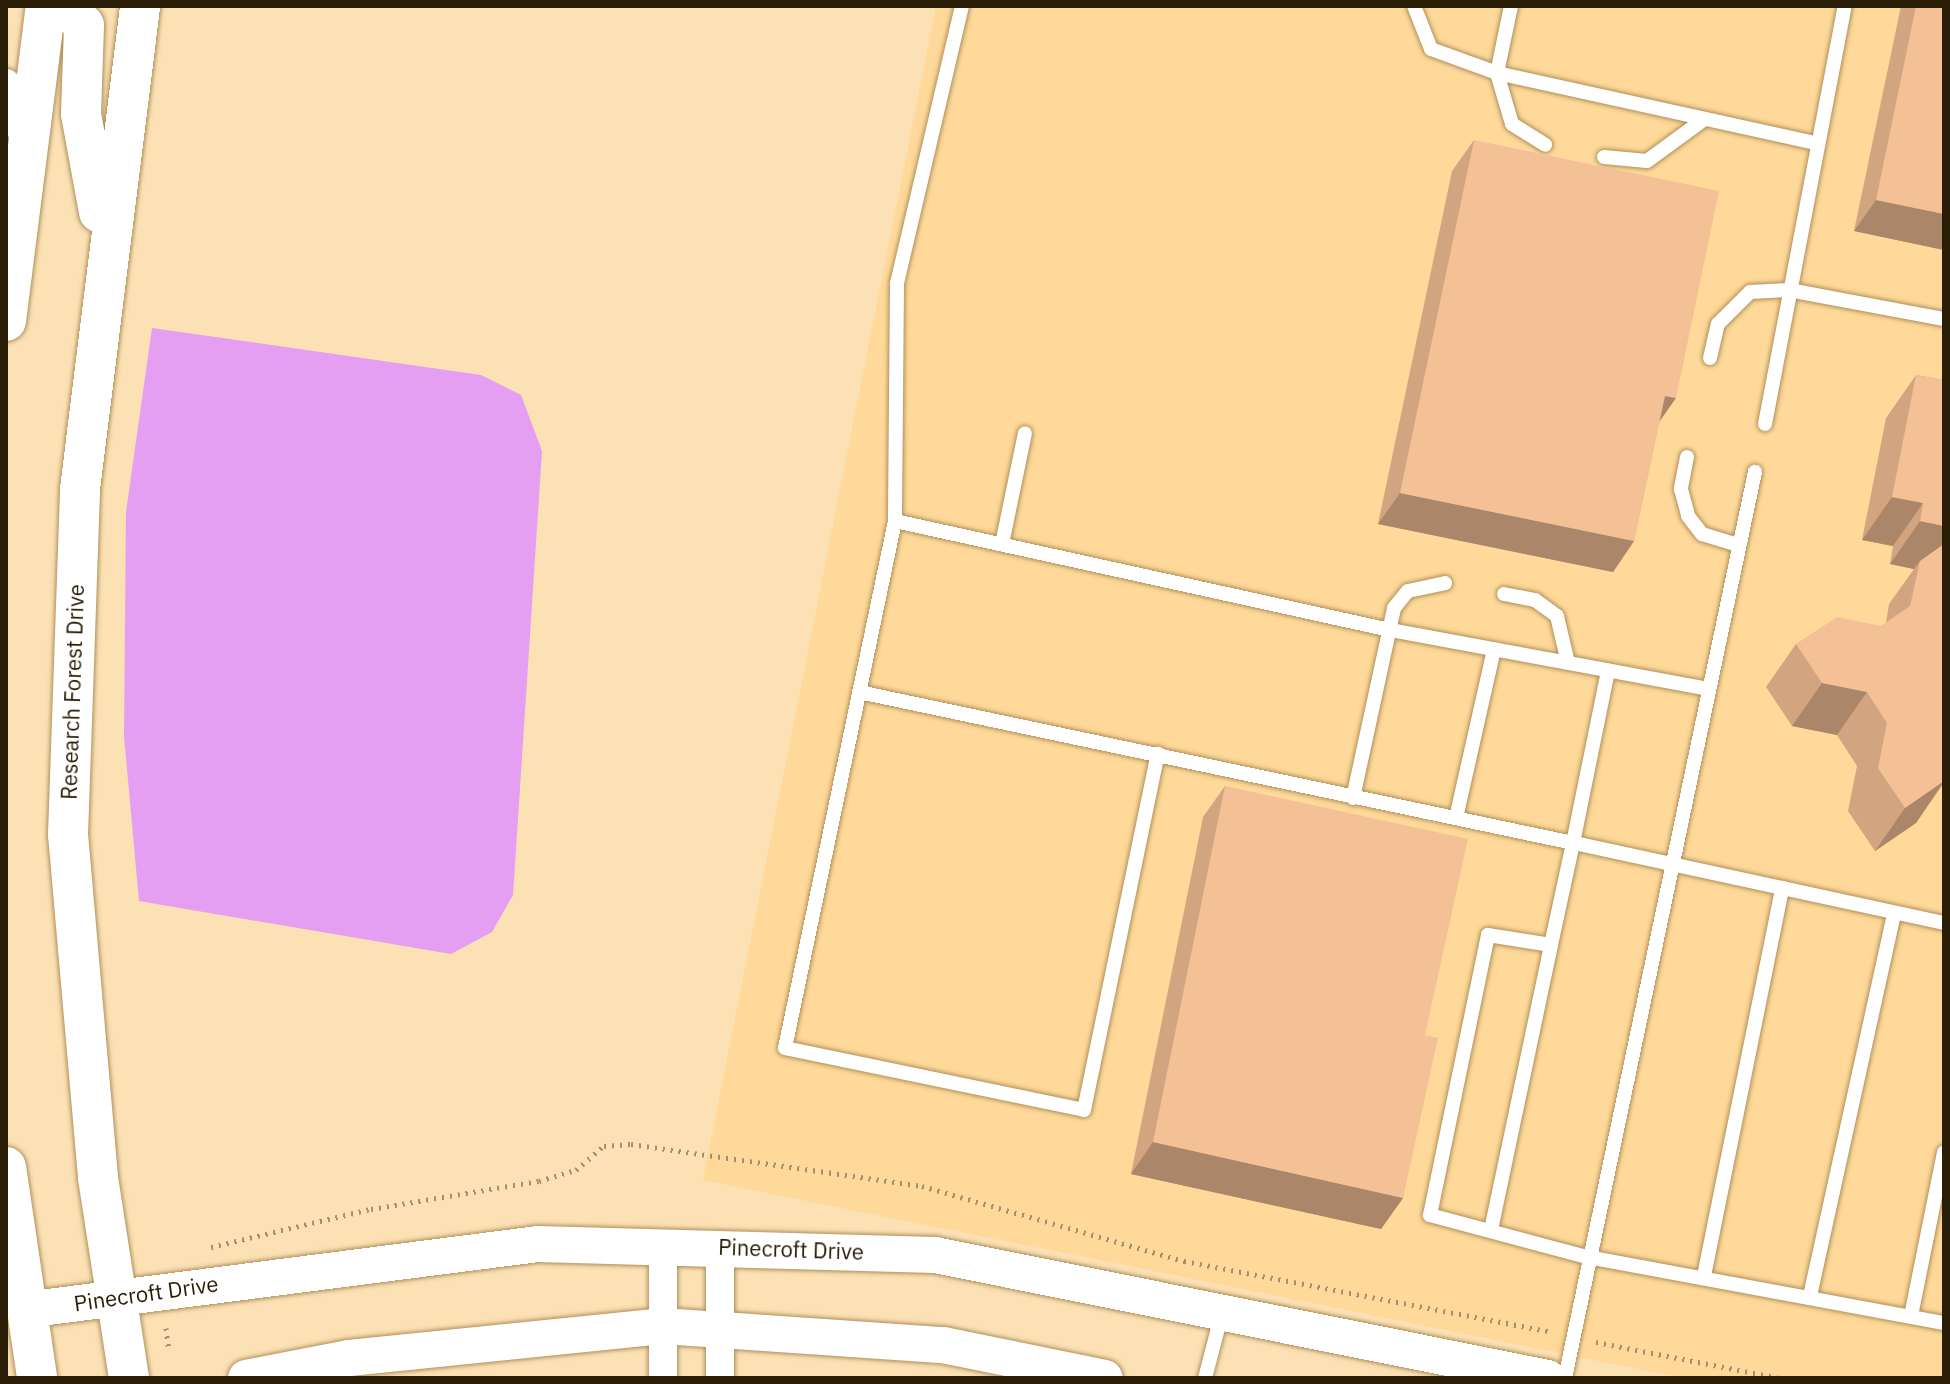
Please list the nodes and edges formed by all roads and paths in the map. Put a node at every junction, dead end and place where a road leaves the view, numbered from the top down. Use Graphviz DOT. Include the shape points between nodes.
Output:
graph roads {
  1 [pos="46,6"];
  2 [pos="66,6"];
  3 [pos="140,6"];
  4 [pos="962,6"];
  5 [pos="1414,6"];
  6 [pos="1511,6"];
  7 [pos="1845,6"];
  8 [pos="1497,73"];
  9 [pos="6,83"];
  10 [pos="1703,120"];
  11 [pos="1816,143"];
  12 [pos="1545,145"];
  13 [pos="28,154"];
  14 [pos="1604,157"];
  15 [pos="105,247"];
  16 [pos="1789,290"];
  17 [pos="1944,319"];
  18 [pos="6,321"];
  19 [pos="1710,358"];
  20 [pos="1765,424"];
  21 [pos="1025,433"];
  22 [pos="1687,457"];
  23 [pos="1755,472"];
  24 [pos="895,521"];
  25 [pos="1002,544"];
  26 [pos="1739,545"];
  27 [pos="1445,583"];
  28 [pos="1504,594"];
  29 [pos="1390,630"];
  30 [pos="1494,649"];
  31 [pos="1568,663"];
  32 [pos="1608,671"];
  33 [pos="1707,689"];
  34 [pos="859,692"];
  35 [pos="1158,754"];
  36 [pos="1353,798"];
  37 [pos="1456,818"];
  38 [pos="1573,843"];
  39 [pos="1668,864"];
  40 [pos="1782,888"];
  41 [pos="1894,913"];
  42 [pos="1944,923"];
  43 [pos="1551,945"];
  44 [pos="1944,1152"];
  45 [pos="6,1167"];
  46 [pos="1491,1230"];
  47 [pos="663,1244"];
  48 [pos="720,1247"];
  49 [pos="1587,1257"];
  50 [pos="1704,1276"];
  51 [pos="116,1296"];
  52 [pos="1810,1296"];
  53 [pos="1222,1313"];
  54 [pos="16,1314"];
  55 [pos="1911,1316"];
  56 [pos="165,1323"];
  57 [pos="1944,1323"];
  58 [pos="662,1326"];
  59 [pos="720,1330"];
  60 [pos="169,1351"];
  61 [pos="37,1378"];
  62 [pos="129,1378"];
  63 [pos="246,1378"];
  64 [pos="663,1378"];
  65 [pos="720,1378"];
  66 [pos="1105,1378"];
  67 [pos="1205,1378"];
  68 [pos="1548,1378"];
  69 [pos="1565,1378"];
  1 -- 13 [label="main road"];
  2 -- 15 [label="main road" via="84,25 81,114"];
  3 -- 15 [label="main road, Research Forest Drive"];
  4 -- 24 [label="lane" via="897,283"];
  5 -- 8 [label="lane" via="1431,49"];
  6 -- 8 [label="lane"];
  7 -- 11 [label="lane"];
  8 -- 10 [label="lane"];
  8 -- 12 [label="lane" via="1512,124"];
  9 -- 13 [label="street"];
  10 -- 11 [label="lane"];
  10 -- 14 [label="lane" via="1672,149 1647,161"];
  11 -- 16 [label="lane"];
  13 -- 18 [label="main road"];
  15 -- 51 [label="main road, Research Forest Drive" via="80,489 68,835 98,1177"];
  16 -- 17 [label="lane"];
  16 -- 19 [label="lane" via="1750,292 1732,305"];
  16 -- 20 [label="lane"];
  21 -- 25 [label="lane"];
  22 -- 26 [label="lane" via="1681,489 1688,516 1702,534"];
  23 -- 26 [label="lane"];
  24 -- 25 [label="lane"];
  24 -- 34 [label="lane"];
  25 -- 29 [label="lane"];
  26 -- 33 [label="lane"];
  27 -- 29 [label="lane" via="1408,591"];
  28 -- 31 [label="lane" via="1535,600 1557,616"];
  29 -- 30 [label="lane"];
  29 -- 36 [label="lane"];
  30 -- 31 [label="lane"];
  30 -- 37 [label="lane"];
  31 -- 32 [label="lane"];
  32 -- 33 [label="lane"];
  32 -- 38 [label="lane"];
  33 -- 39 [label="lane"];
  34 -- 35 [label="lane"];
  34 -- 35 [label="lane" via="785,1048 1084,1110"];
  35 -- 36 [label="lane"];
  36 -- 37 [label="lane"];
  37 -- 38 [label="lane"];
  38 -- 39 [label="lane"];
  38 -- 43 [label="lane"];
  39 -- 40 [label="lane"];
  39 -- 49 [label="lane"];
  40 -- 41 [label="lane"];
  40 -- 50 [label="lane"];
  41 -- 42 [label="lane"];
  41 -- 52 [label="lane"];
  43 -- 46 [label="lane"];
  43 -- 46 [label="lane" via="1488,935 1430,1215"];
  44 -- 55 [label="lane"];
  45 -- 54 [label="main road"];
  46 -- 49 [label="lane"];
  47 -- 48 [label="street, Pinecroft Drive"];
  47 -- 51 [label="street, Pinecroft Drive" via="538,1244"];
  47 -- 58 [label="street"];
  48 -- 53 [label="street, Pinecroft Drive" via="935,1255"];
  48 -- 59 [label="street"];
  49 -- 50 [label="lane"];
  49 -- 69 [label="lane"];
  50 -- 52 [label="lane"];
  51 -- 54 [label="street, Pinecroft Drive"];
  51 -- 62 [label="main road, Research Forest Drive"];
  52 -- 55 [label="lane"];
  53 -- 67 [label="lane"];
  53 -- 68 [label="street, Pinecroft Drive"];
  54 -- 61 [label="main road"];
  55 -- 57 [label="lane"];
  56 -- 60 [label="path"];
  58 -- 59 [label="street"];
  58 -- 63 [label="street" via="379,1354"];
  58 -- 64 [label="street"];
  59 -- 65 [label="street"];
  59 -- 66 [label="street" via="943,1345"];
}
